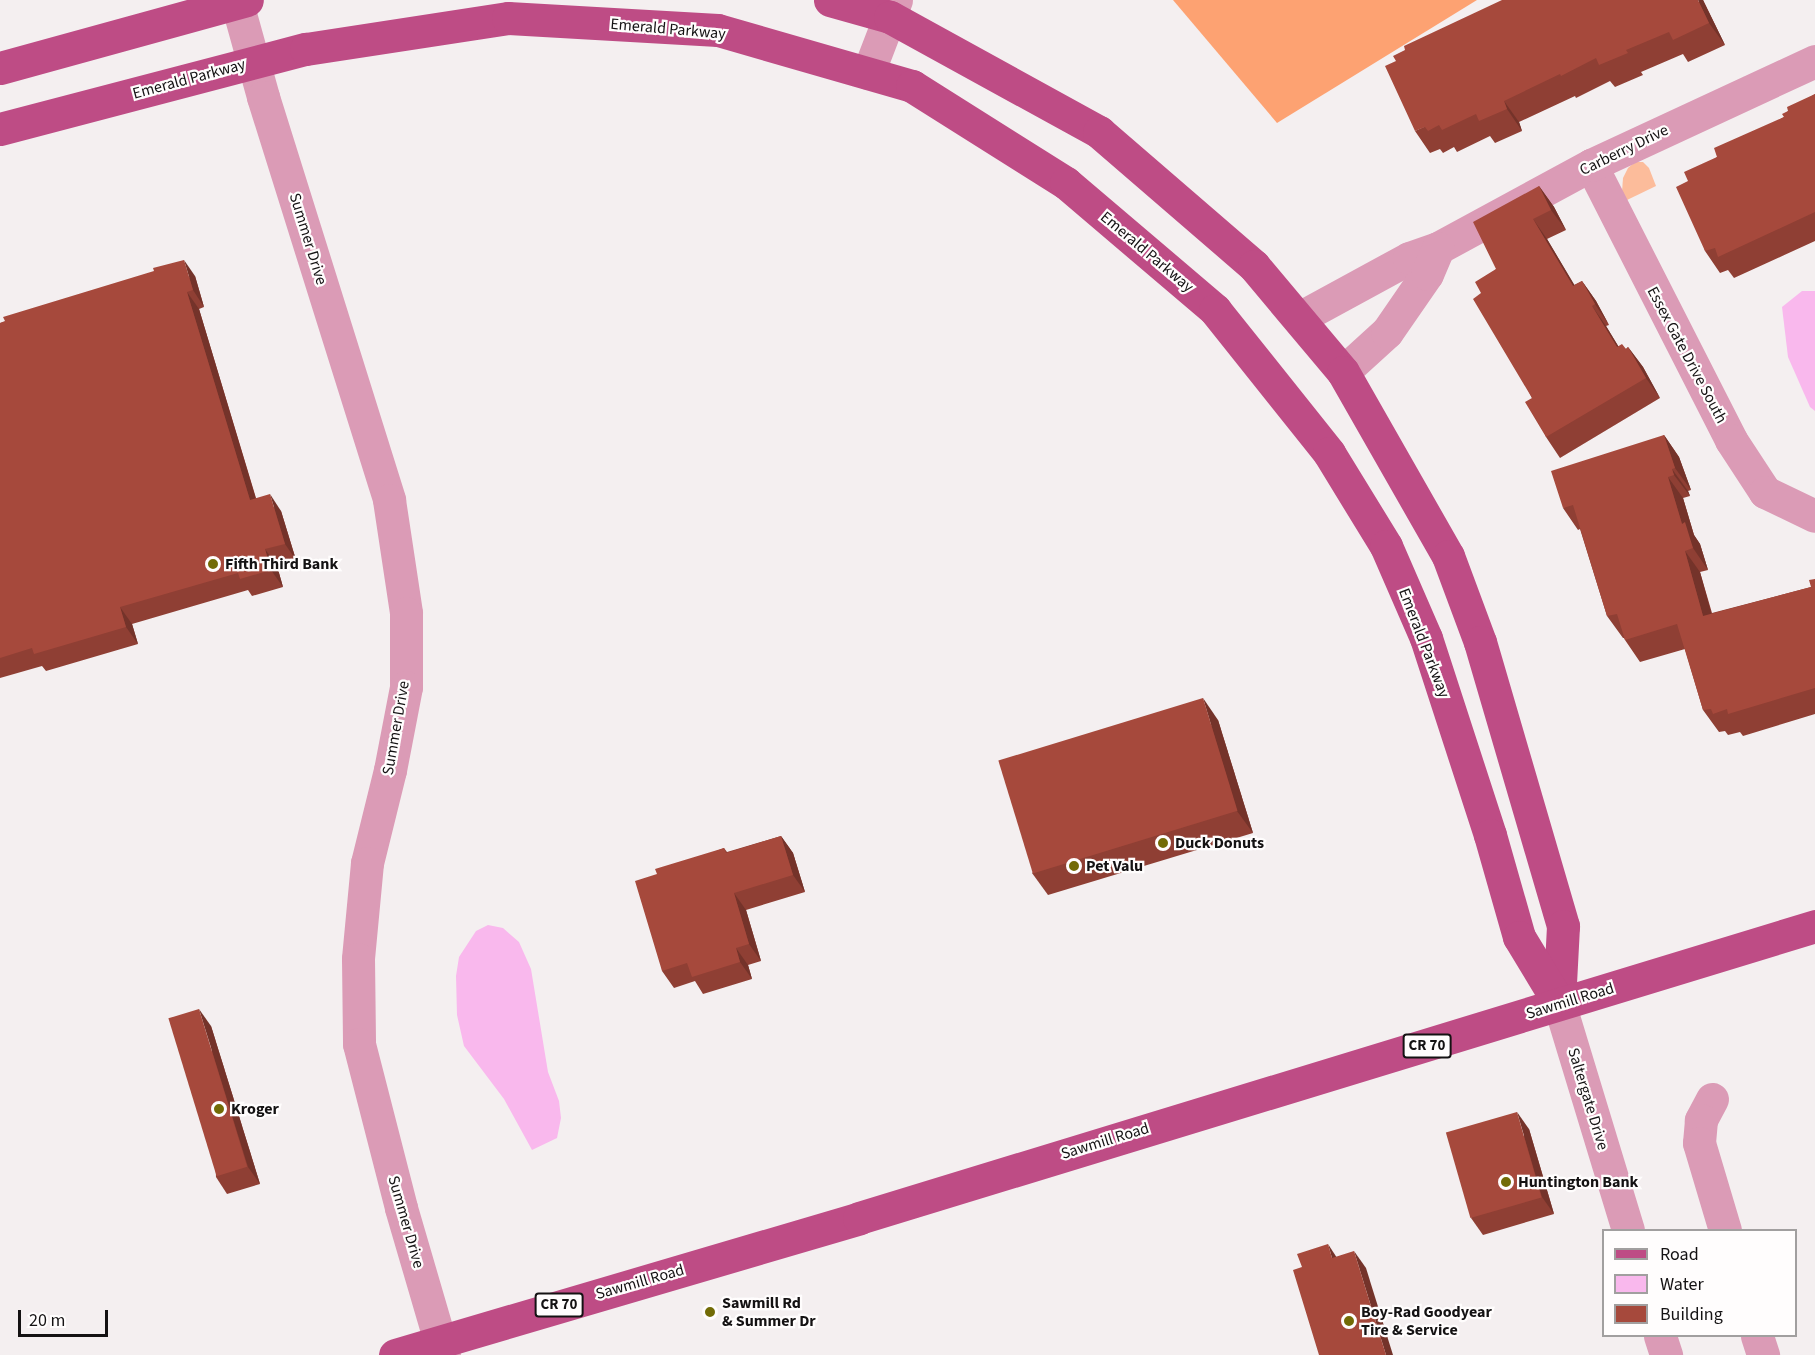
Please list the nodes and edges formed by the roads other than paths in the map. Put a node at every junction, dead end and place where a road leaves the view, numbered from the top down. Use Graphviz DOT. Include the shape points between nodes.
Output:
graph roads {
  1 [pos="830,0"];
  2 [pos="242,1"];
  3 [pos="893,8"];
  4 [pos="1815,61"];
  5 [pos="253,63"];
  6 [pos="0,68"];
  7 [pos="868,73"];
  8 [pos="0,129"];
  9 [pos="1591,165"];
  10 [pos="1438,248"];
  11 [pos="1299,318"];
  12 [pos="1343,372"];
  13 [pos="1815,516"];
  14 [pos="1815,926"];
  15 [pos="1559,1003"];
  16 [pos="1712,1100"];
  17 [pos="1628,1229"];
  18 [pos="1725,1229"];
  19 [pos="1661,1337"];
  20 [pos="1758,1337"];
  21 [pos="442,1348"];
  22 [pos="394,1355"];
  23 [pos="1666,1355"];
  24 [pos="1763,1355"];
  1 -- 3 [label="main road"];
  2 -- 5 [label="street, Summer Drive"];
  2 -- 6 [label="main road"];
  3 -- 7 [label="street"];
  3 -- 11 [label="main road" via="1099,132 1254,266"];
  4 -- 9 [label="street, Carberry Drive"];
  5 -- 7 [label="main road, Emerald Parkway" via="306,49 508,18 718,30"];
  5 -- 8 [label="main road, Emerald Parkway"];
  5 -- 21 [label="street, Summer Drive" via="389,500 406,613 406,687 367,863 358,959 359,1044"];
  7 -- 15 [label="main road, Emerald Parkway" via="912,86 1066,183 1215,310 1329,453 1386,546 1426,638 1519,937"];
  9 -- 10 [label="street, Carberry Drive"];
  9 -- 13 [label="street, Essex Gate Drive South" via="1731,440 1765,492"];
  10 -- 11 [label="street, Carberry Drive" via="1409,258"];
  10 -- 12 [label="street" via="1427,274 1387,332"];
  11 -- 12 [label="main road"];
  12 -- 15 [label="main road" via="1448,556 1480,642 1563,926"];
  14 -- 15 [label="main road, Sawmill Road / CR 70"];
  15 -- 17 [label="street, Saltergate Drive"];
  15 -- 21 [label="main road, Sawmill Road / CR 70"];
  16 -- 18 [label="street" via="1701,1120 1699,1143"];
  19 -- 23 [label="street"];
  20 -- 24 [label="street"];
  21 -- 22 [label="main road, Sawmill Road / CR 70"];
}
